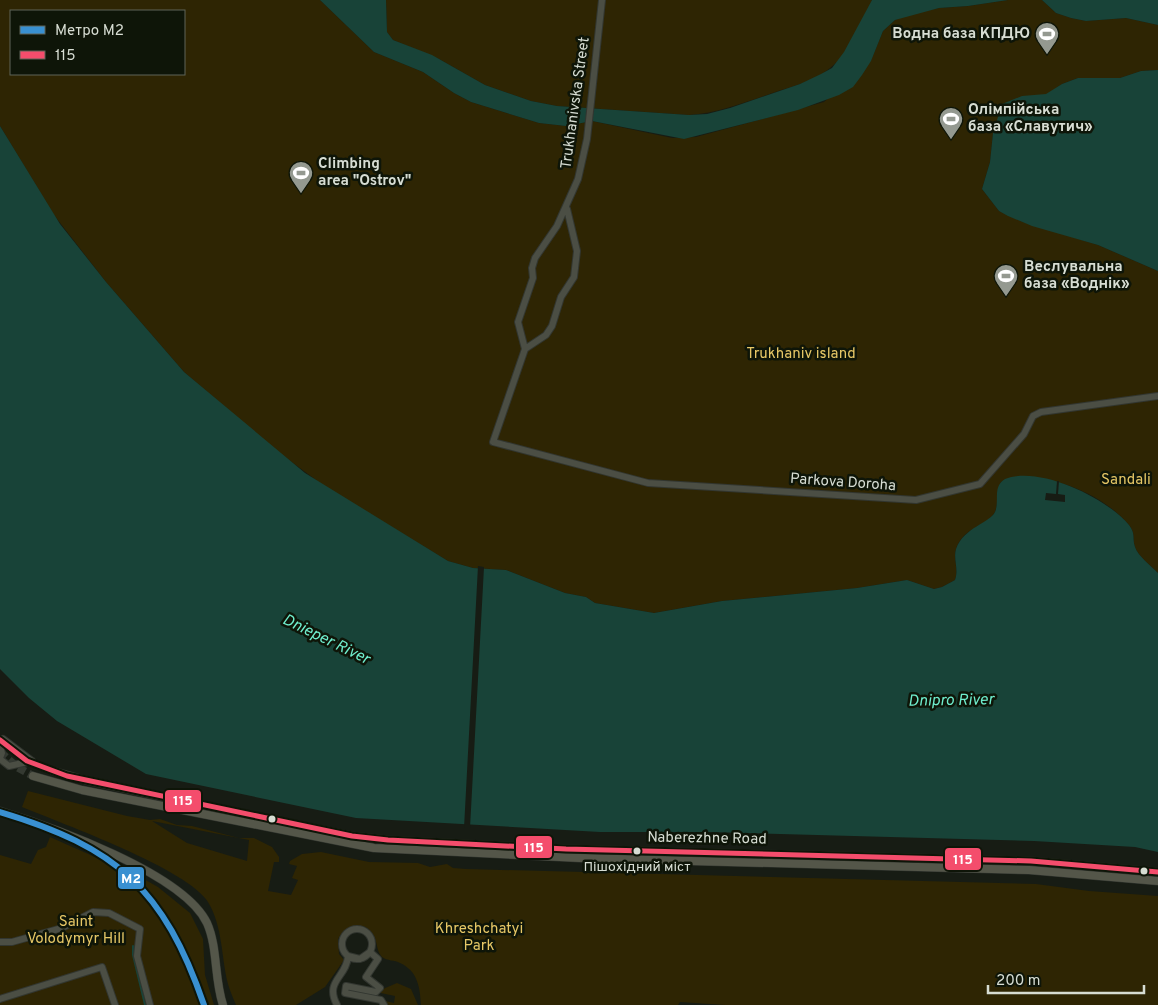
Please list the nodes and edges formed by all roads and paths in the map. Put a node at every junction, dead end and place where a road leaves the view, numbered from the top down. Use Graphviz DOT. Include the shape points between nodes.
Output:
graph roads {
  1 [pos="602,0"];
  2 [pos="567,208"];
  3 [pos="524,349"];
  4 [pos="1158,396"];
  5 [pos="1,741"];
  6 [pos="0,759"];
  7 [pos="53,772"];
  8 [pos="32,776"];
  9 [pos="0,811"];
  10 [pos="1158,872"];
  11 [pos="1158,881"];
  12 [pos="0,942"];
  13 [pos="357,959"];
  14 [pos="0,999"];
  15 [pos="115,1005"];
  16 [pos="150,1005"];
  17 [pos="224,1005"];
  18 [pos="337,1005"];
  19 [pos="384,1005"];
  1 -- 2 [label="street, Trukhanivska Street" via="587,139"];
  2 -- 3 [label="street, Trukhanivska Street" via="535,258 534,278 518,322"];
  2 -- 3 [label="street" via="577,251 574,277 561,297 546,335"];
  3 -- 4 [label="street, Parkova Doroha" via="493,442 648,483 916,500 980,484 1024,434 1033,416 1041,412"];
  5 -- 6 [label="street"];
  5 -- 6 [label="street" via="32,762 9,766"];
  7 -- 10 [label="main road, Naberezhne Road" via="273,820 388,840 566,849 1031,861"];
  8 -- 11 [label="main road, Naberezhne Road" via="82,790 374,848 553,858 1030,870"];
  9 -- 17 [label="main road" via="90,845 179,891 198,908 206,921 212,938 215,976"];
  12 -- 16 [label="street" via="12,942 62,928 93,912 109,913 140,929 137,956"];
  13 -- 13 [label="street" via="344,953 342,944 345,934 359,929 372,942 368,954"];
  13 -- 18 [label="street" via="348,956 348,964 334,984 333,996"];
  13 -- 19 [label="street" via="370,952 378,959 366,977 380,988 376,992 346,986 345,993 382,1000"];
  14 -- 15 [label="street" via="102,967"];
}
